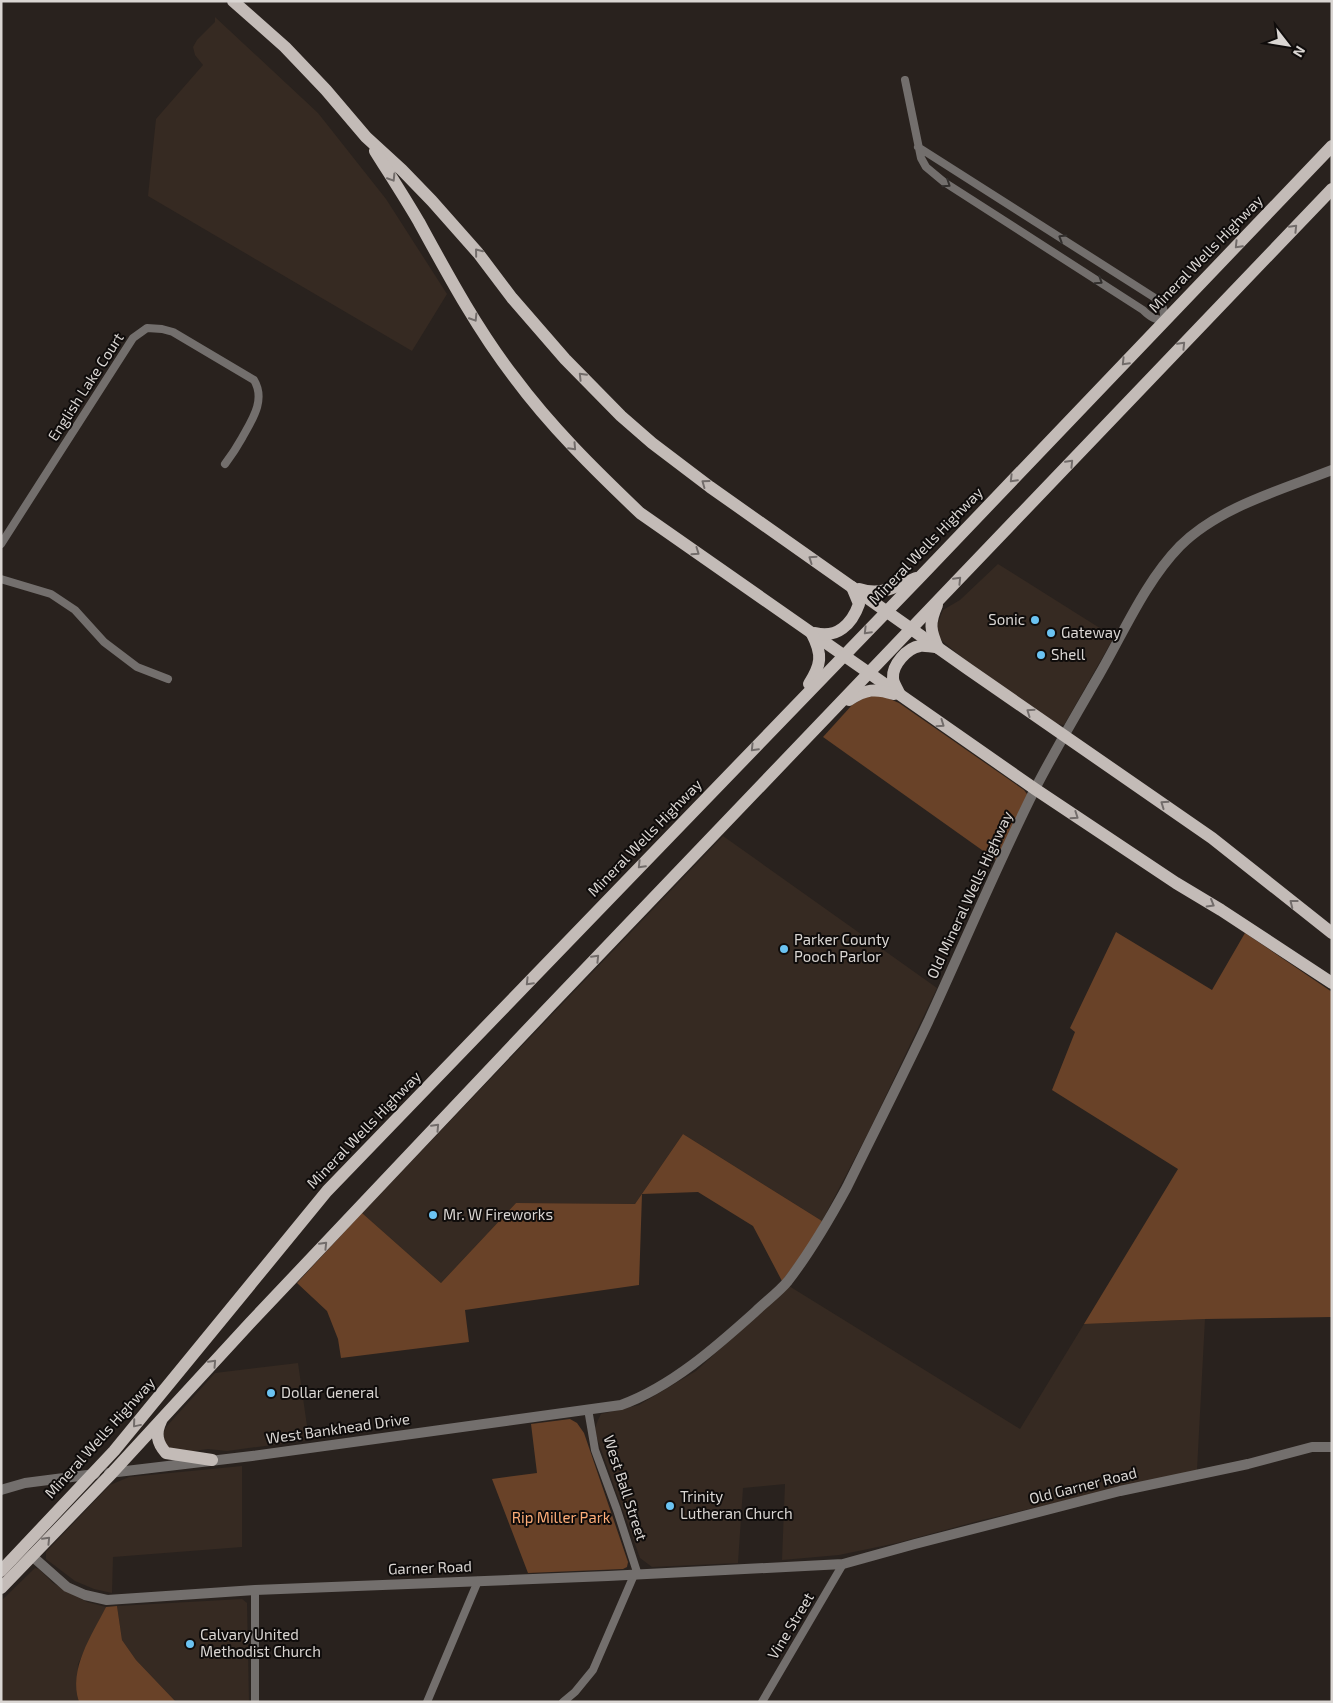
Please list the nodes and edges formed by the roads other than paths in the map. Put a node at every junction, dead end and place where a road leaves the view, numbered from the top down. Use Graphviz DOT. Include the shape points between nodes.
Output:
graph roads {
  1 [pos="233,1"];
  2 [pos="905,80"];
  3 [pos="366,137"];
  4 [pos="1332,146"];
  5 [pos="918,147"];
  6 [pos="1332,189"];
  7 [pos="1082,251"];
  8 [pos="1076,266"];
  9 [pos="1165,320"];
  10 [pos="225,464"];
  11 [pos="1332,470"];
  12 [pos="1,544"];
  13 [pos="922,575"];
  14 [pos="1,579"];
  15 [pos="852,586"];
  16 [pos="938,601"];
  17 [pos="886,611"];
  18 [pos="912,628"];
  19 [pos="810,632"];
  20 [pos="938,648"];
  21 [pos="844,655"];
  22 [pos="869,674"];
  23 [pos="168,679"];
  24 [pos="901,696"];
  25 [pos="797,704"];
  26 [pos="833,711"];
  27 [pos="1063,736"];
  28 [pos="1035,789"];
  29 [pos="1332,932"];
  30 [pos="1332,983"];
  31 [pos="674,1379"];
  32 [pos="588,1409"];
  33 [pos="161,1420"];
  34 [pos="1332,1446"];
  35 [pos="212,1460"];
  36 [pos="112,1473"];
  37 [pos="91,1475"];
  38 [pos="1,1490"];
  39 [pos="32,1556"];
  40 [pos="843,1564"];
  41 [pos="1,1571"];
  42 [pos="636,1575"];
  43 [pos="478,1581"];
  44 [pos="1,1588"];
  45 [pos="255,1590"];
  46 [pos="255,1702"];
  47 [pos="427,1702"];
  48 [pos="563,1702"];
  49 [pos="762,1702"];
  1 -- 3 [label="main road" via="291,54"];
  2 -- 5 [label="street"];
  15 -- 3 [label="main road, one-way" via="710,486 621,416 565,359 432,201"];
  3 -- 19 [label="main road, one-way" via="485,337 559,432 640,512"];
  4 -- 9 [label="main road, Mineral Wells Highway, one-way"];
  7 -- 5 [label="street, one-way"];
  5 -- 8 [label="street, one-way" via="926,167 944,182"];
  16 -- 6 [label="main road, Mineral Wells Highway, one-way"];
  7 -- 8 [label="street"];
  7 -- 9 [label="street" via="1155,298 1163,308"];
  8 -- 9 [label="street, one-way" via="1150,317"];
  9 -- 13 [label="main road, Mineral Wells Highway, one-way"];
  10 -- 12 [label="street, English Lake Court" via="256,415 259,402 254,380 173,332 147,328 133,338"];
  11 -- 27 [label="street, Old Mineral Wells Highway" via="1235,508 1202,527 1180,546 1146,593"];
  13 -- 15 [label="main road" via="880,592"];
  13 -- 17 [label="main road, Mineral Wells Highway"];
  14 -- 23 [label="street" via="51,594 75,610 118,653 137,666"];
  15 -- 17 [label="main road"];
  15 -- 19 [label="main road" via="859,604 844,628 832,635"];
  16 -- 18 [label="main road, Mineral Wells Highway"];
  16 -- 20 [label="main road" via="931,624"];
  17 -- 18 [label="main road"];
  17 -- 21 [label="main road, Mineral Wells Highway, one-way"];
  18 -- 20 [label="main road"];
  18 -- 22 [label="main road, Mineral Wells Highway"];
  19 -- 21 [label="main road"];
  19 -- 25 [label="main road" via="818,645 820,659 818,669"];
  20 -- 24 [label="main road" via="920,645 899,661 892,680"];
  27 -- 20 [label="main road, one-way"];
  21 -- 22 [label="main road"];
  21 -- 25 [label="main road, Mineral Wells Highway"];
  22 -- 24 [label="main road"];
  22 -- 26 [label="main road, Mineral Wells Highway"];
  24 -- 26 [label="main road" via="868,690"];
  24 -- 28 [label="main road, one-way"];
  25 -- 37 [label="main road, Mineral Wells Highway, one-way" via="327,1191 157,1400"];
  33 -- 26 [label="main road, Mineral Wells Highway, one-way" via="549,1007"];
  27 -- 28 [label="street, Old Mineral Wells Highway"];
  29 -- 27 [label="main road, one-way" via="1212,838"];
  28 -- 30 [label="main road, one-way"];
  28 -- 31 [label="street, Old Mineral Wells Highway" via="925,1027 818,1240 787,1282"];
  31 -- 32 [label="street, West Bankhead Drive" via="621,1405"];
  32 -- 35 [label="street, West Bankhead Drive"];
  32 -- 42 [label="street, West Ball Street" via="595,1450"];
  33 -- 35 [label="main road" via="157,1436 166,1453"];
  33 -- 36 [label="main road, Mineral Wells Highway"];
  34 -- 40 [label="street, Old Garner Road" via="1312,1447 1120,1491"];
  35 -- 36 [label="street, West Bankhead Drive"];
  36 -- 37 [label="street, West Bankhead Drive"];
  39 -- 36 [label="main road, Mineral Wells Highway, one-way"];
  37 -- 38 [label="street, West Bankhead Drive" via="26,1483"];
  37 -- 41 [label="main road, Mineral Wells Highway"];
  39 -- 44 [label="main road, Mineral Wells Highway"];
  39 -- 45 [label="street, Garner Road" via="67,1587 107,1600"];
  40 -- 42 [label="street, Garner Road"];
  40 -- 49 [label="street, Vine Street"];
  42 -- 43 [label="street, Garner Road"];
  42 -- 48 [label="street" via="593,1670"];
  43 -- 45 [label="street, Garner Road"];
  43 -- 47 [label="street"];
  45 -- 46 [label="street"];
}
